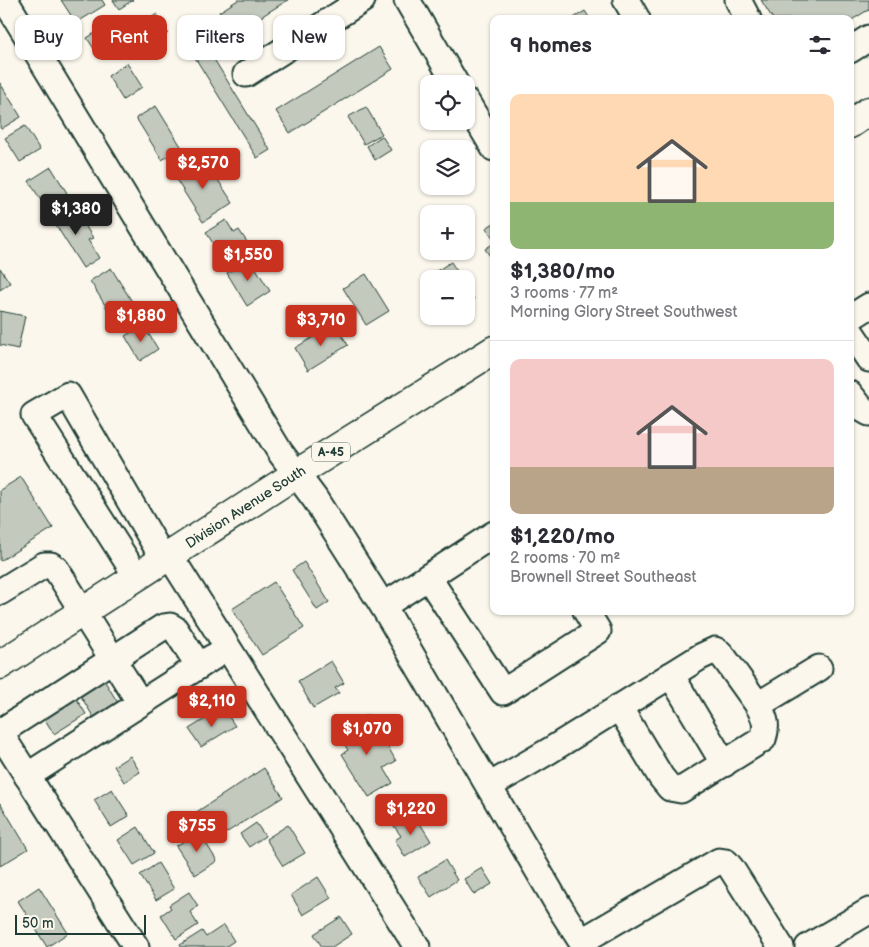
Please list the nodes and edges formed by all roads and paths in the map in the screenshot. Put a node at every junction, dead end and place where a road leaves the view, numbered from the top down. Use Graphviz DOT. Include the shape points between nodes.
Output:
graph roads {
  1 [pos="5,0"];
  2 [pos="362,0"];
  3 [pos="407,0"];
  4 [pos="626,0"];
  5 [pos="738,0"];
  6 [pos="635,15"];
  7 [pos="746,15"];
  8 [pos="869,38"];
  9 [pos="854,47"];
  10 [pos="246,74"];
  11 [pos="451,75"];
  12 [pos="869,111"];
  13 [pos="475,116"];
  14 [pos="854,121"];
  15 [pos="490,141"];
  16 [pos="869,306"];
  17 [pos="854,315"];
  18 [pos="854,337"];
  19 [pos="490,353"];
  20 [pos="869,359"];
  21 [pos="854,399"];
  22 [pos="869,413"];
  23 [pos="296,474"];
  24 [pos="490,537"];
  25 [pos="167,558"];
  26 [pos="137,577"];
  27 [pos="428,577"];
  28 [pos="0,592"];
  29 [pos="384,606"];
  30 [pos="83,612"];
  31 [pos="597,618"];
  32 [pos="228,647"];
  33 [pos="112,659"];
  34 [pos="0,665"];
  35 [pos="199,666"];
  36 [pos="820,668"];
  37 [pos="671,676"];
  38 [pos="140,703"];
  39 [pos="758,705"];
  40 [pos="619,707"];
  41 [pos="0,732"];
  42 [pos="724,764"];
  43 [pos="27,776"];
  44 [pos="489,786"];
  45 [pos="869,911"];
  46 [pos="584,944"];
  47 [pos="136,947"];
  48 [pos="417,947"];
  49 [pos="781,947"];
  50 [pos="808,947"];
  1 -- 23 [label="street"];
  2 -- 10 [label="street"];
  3 -- 11 [label="street"];
  4 -- 6 [label="street"];
  5 -- 7 [label="street"];
  8 -- 9 [label="street"];
  12 -- 14 [label="main road"];
  13 -- 15 [label="street"];
  16 -- 17 [label="street"];
  18 -- 20 [label="street"];
  19 -- 23 [label="main road, Division Avenue South / A-45"];
  21 -- 22 [label="street"];
  23 -- 25 [label="main road, Division Avenue South / A-45"];
  23 -- 29 [label="street"];
  24 -- 27 [label="street"];
  25 -- 26 [label="main road, Division Avenue South / A-45"];
  25 -- 26 [label="street" via="68,395 34,415"];
  25 -- 32 [label="street"];
  26 -- 30 [label="main road, Division Avenue South / A-45"];
  27 -- 29 [label="street"];
  27 -- 31 [label="street" via="503,692"];
  28 -- 30 [label="street" via="44,565 51,566"];
  29 -- 44 [label="street"];
  30 -- 33 [label="street"];
  30 -- 34 [label="main road, Division Avenue South / A-45"];
  32 -- 35 [label="street"];
  32 -- 48 [label="street"];
  33 -- 35 [label="street" via="163,627 170,626"];
  33 -- 38 [label="street"];
  33 -- 41 [label="street"];
  35 -- 38 [label="street"];
  36 -- 39 [label="street"];
  37 -- 39 [label="street" via="715,650"];
  37 -- 40 [label="street"];
  37 -- 42 [label="street"];
  38 -- 43 [label="street"];
  39 -- 42 [label="street" via="766,720 763,739"];
  40 -- 42 [label="street" via="670,788 681,790"];
  40 -- 44 [label="street"];
  41 -- 43 [label="street"];
  43 -- 47 [label="street"];
  44 -- 46 [label="street"];
  45 -- 50 [label="street"];
  46 -- 49 [label="street" via="719,861 726,862 731,868"];
}
